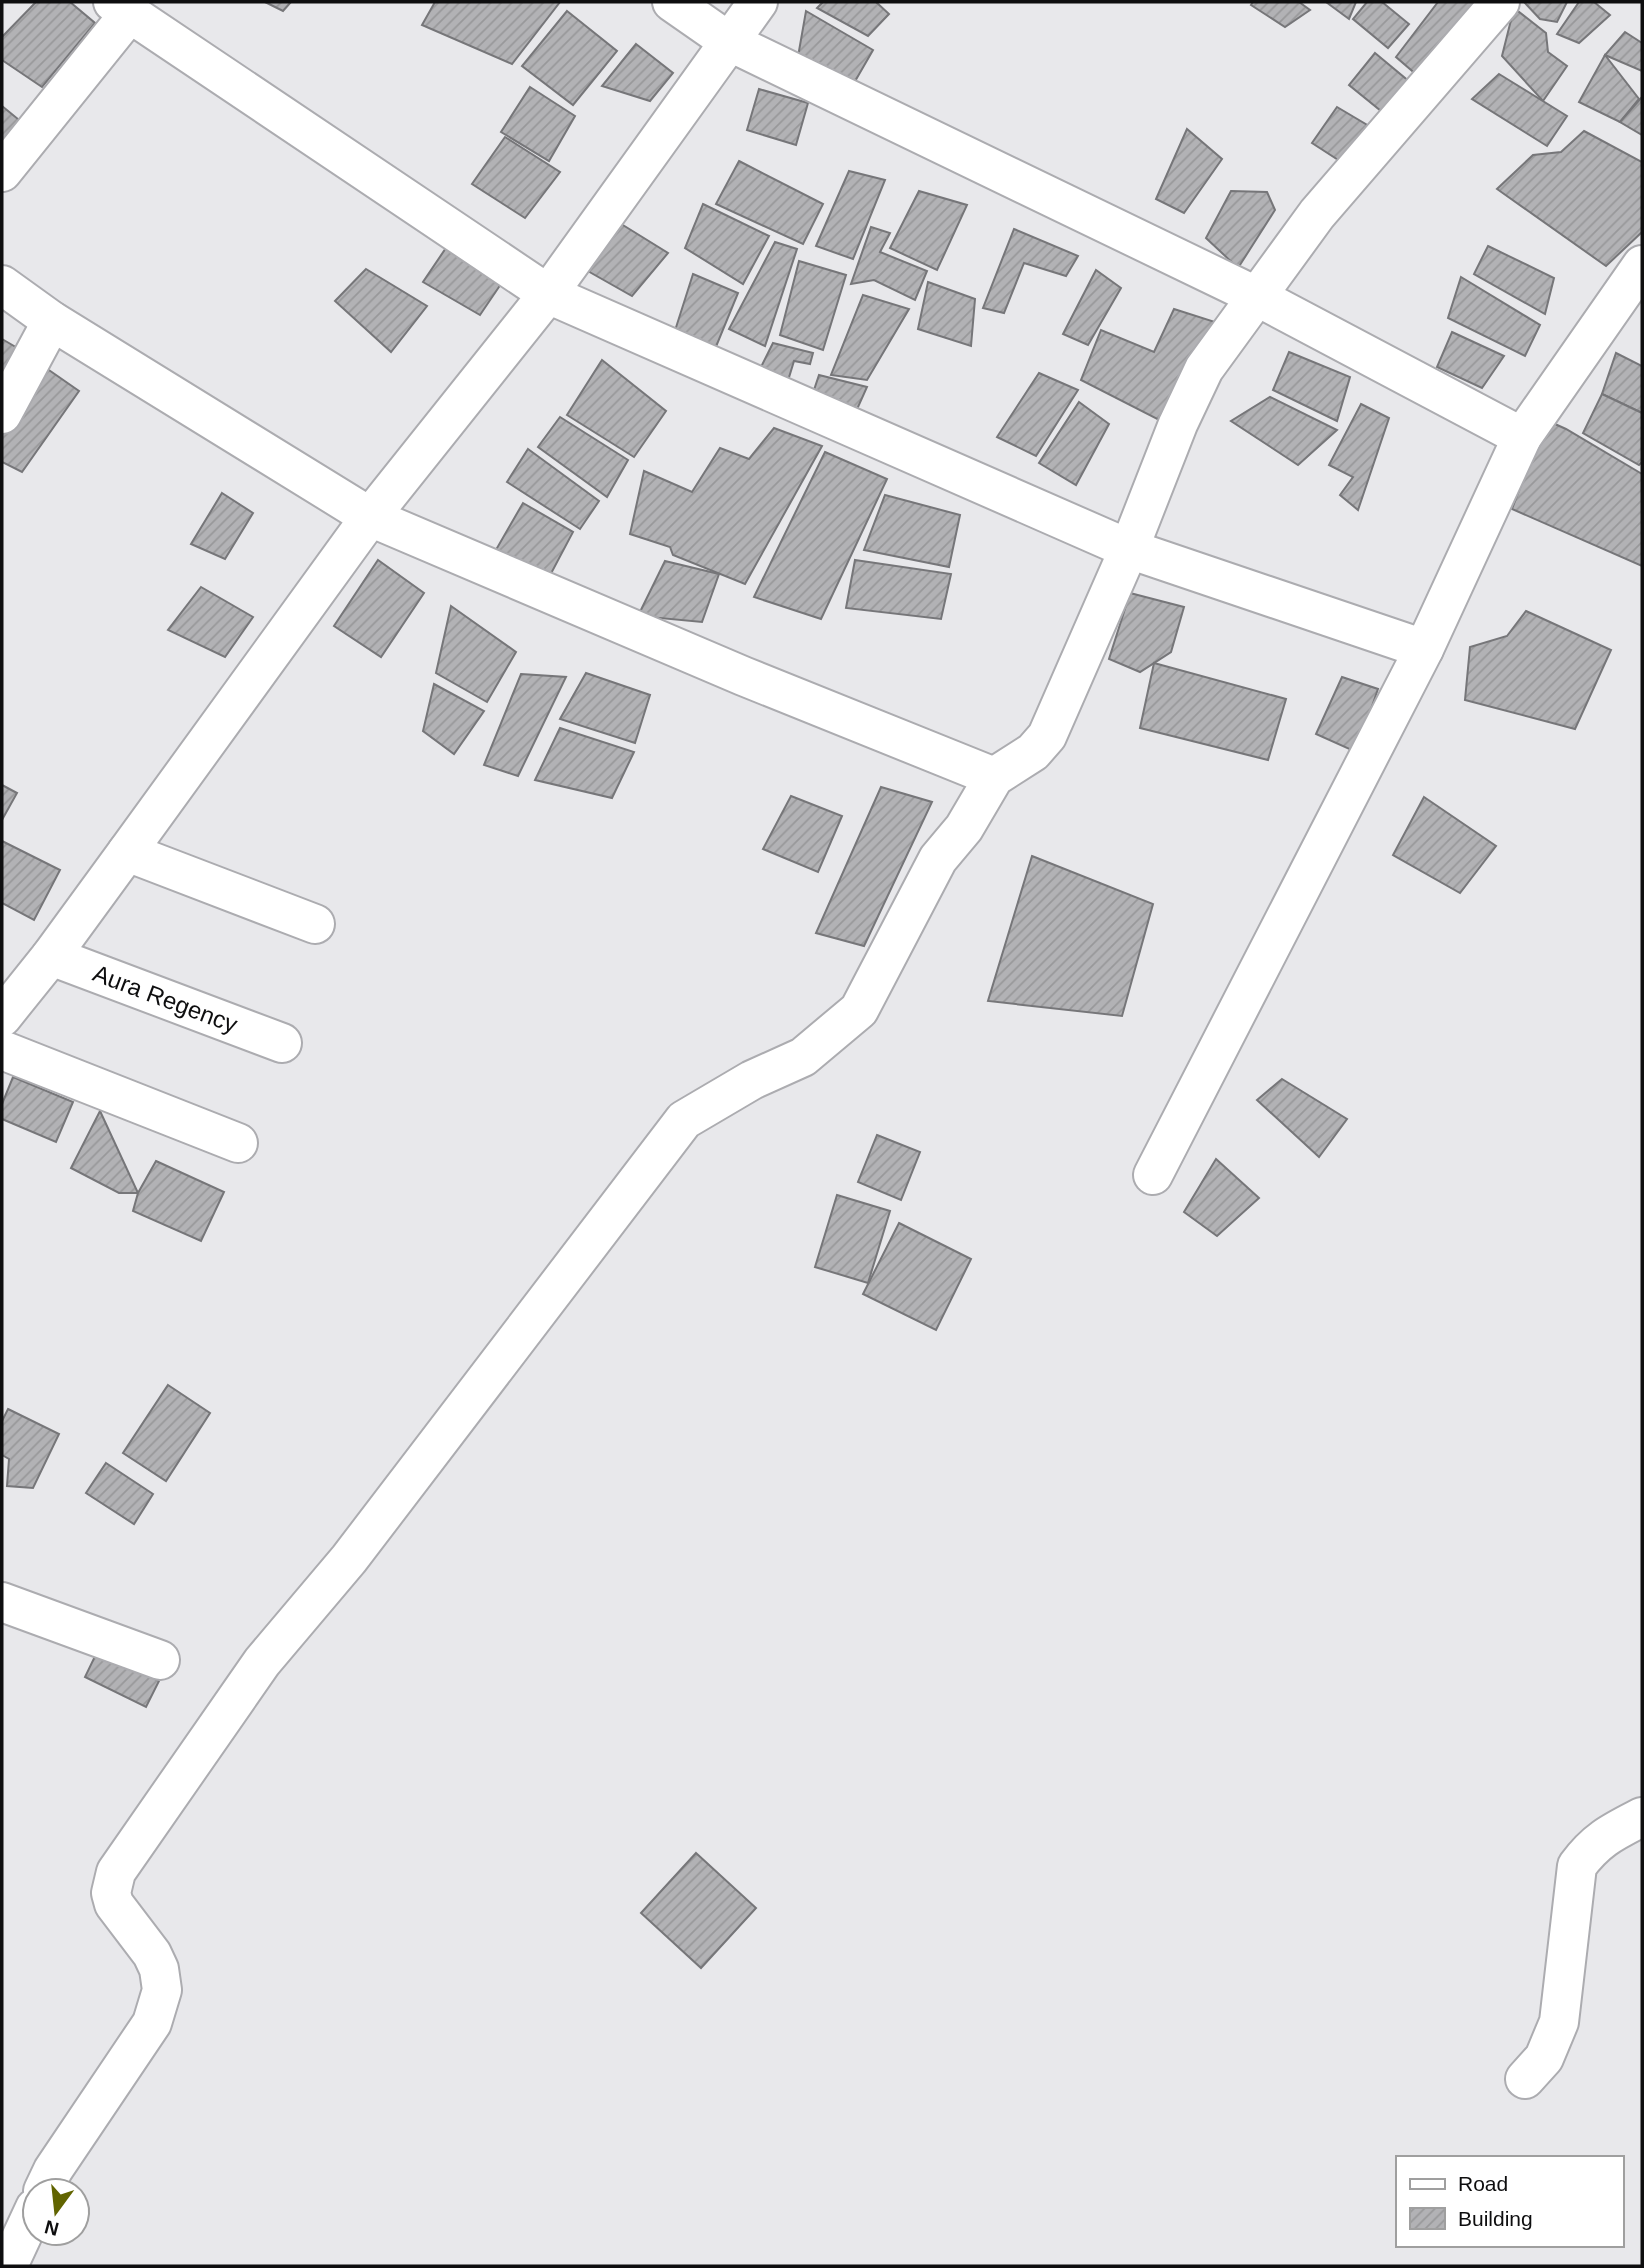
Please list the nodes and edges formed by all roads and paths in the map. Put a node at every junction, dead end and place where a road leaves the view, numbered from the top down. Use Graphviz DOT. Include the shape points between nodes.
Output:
graph roads {
  1 [pos="672,2"];
  2 [pos="758,2"];
  3 [pos="1500,2"];
  4 [pos="121,8"];
  5 [pos="728,41"];
  6 [pos="2,172"];
  7 [pos="1642,265"];
  8 [pos="2,285"];
  9 [pos="548,294"];
  10 [pos="1256,296"];
  11 [pos="52,321"];
  12 [pos="2,414"];
  13 [pos="1522,437"];
  14 [pos="370,517"];
  15 [pos="1129,549"];
  16 [pos="1424,649"];
  17 [pos="994,777"];
  18 [pos="127,852"];
  19 [pos="315,924"];
  20 [pos="51,956"];
  21 [pos="2,1017"];
  22 [pos="282,1042"];
  23 [pos="2,1050"];
  24 [pos="238,1143"];
  25 [pos="1153,1175"];
  26 [pos="2,1602"];
  27 [pos="160,1660"];
  28 [pos="1642,1817"];
  29 [pos="1525,2078"];
  30 [pos="49,2177"];
  31 [pos="21,2238"];
  32 [pos="8,2266"];
  1 -- 5 [label="street"];
  2 -- 5 [label="street"];
  3 -- 10 [label="street" via="1317,214"];
  4 -- 6 [label="street"];
  4 -- 9 [label="street"];
  5 -- 9 [label="street"];
  5 -- 10 [label="street"];
  7 -- 13 [label="street"];
  8 -- 11 [label="street"];
  9 -- 14 [label="street"];
  9 -- 15 [label="street"];
  10 -- 13 [label="street"];
  10 -- 15 [label="street" via="1204,369"];
  11 -- 12 [label="street"];
  11 -- 14 [label="street"];
  13 -- 16 [label="street"];
  14 -- 17 [label="street"];
  14 -- 18 [label="street"];
  15 -- 16 [label="street"];
  15 -- 17 [label="street" via="1047,736 1033,752"];
  16 -- 25 [label="street"];
  17 -- 30 [label="street" via="964,828 938,859 859,1010 803,1057 752,1080 684,1120 349,1559 262,1662 116,1872 111,1893 114,1904 152,1954 162,1990 152,2023"];
  18 -- 19 [label="street"];
  18 -- 20 [label="street"];
  20 -- 21 [label="street"];
  20 -- 22 [label="street, Aura Regency"];
  23 -- 24 [label="street"];
  26 -- 27 [label="street"];
  28 -- 29 [label="street" via="1599,1841 1577,1866 1559,2022 1545,2058"];
  31 -- 32 [label="street"];
}
